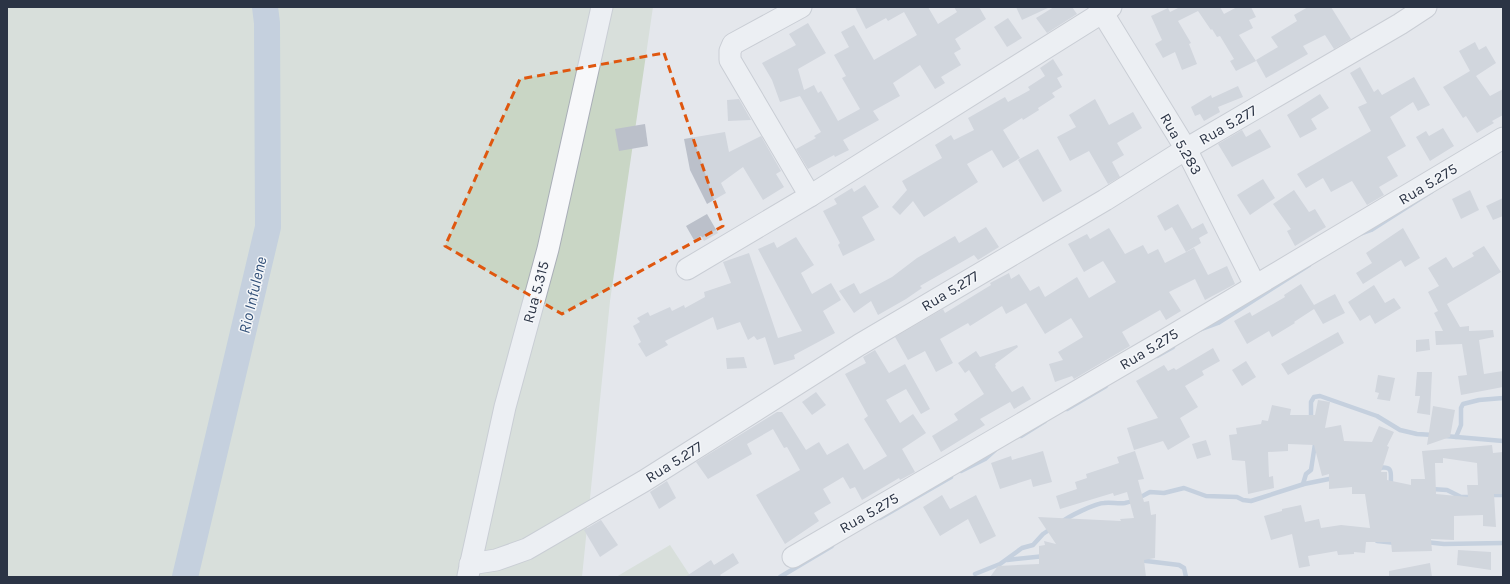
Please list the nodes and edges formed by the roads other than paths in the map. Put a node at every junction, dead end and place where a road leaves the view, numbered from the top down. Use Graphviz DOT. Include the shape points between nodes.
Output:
graph roads {
  1 [pos="602,7"];
  2 [pos="801,7"];
  3 [pos="1426,7"];
  4 [pos="1104,9"];
  5 [pos="1503,138"];
  6 [pos="1186,149"];
  7 [pos="810,196"];
  8 [pos="687,269"];
  9 [pos="1255,285"];
  10 [pos="794,557"];
  11 [pos="469,570"];
  1 -- 11 [label="street, Rua 5.315" via="548,249 505,407"];
  2 -- 7 [label="street" via="733,44 730,60"];
  3 -- 6 [label="street, Rua 5.277"];
  4 -- 6 [label="street, Rua 5.283"];
  4 -- 7 [label="street"];
  5 -- 9 [label="street, Rua 5.275"];
  6 -- 9 [label="street, Rua 5.283"];
  6 -- 11 [label="street, Rua 5.277" via="859,346 644,481 527,549"];
  7 -- 8 [label="street"];
  9 -- 10 [label="street, Rua 5.275"];
}
